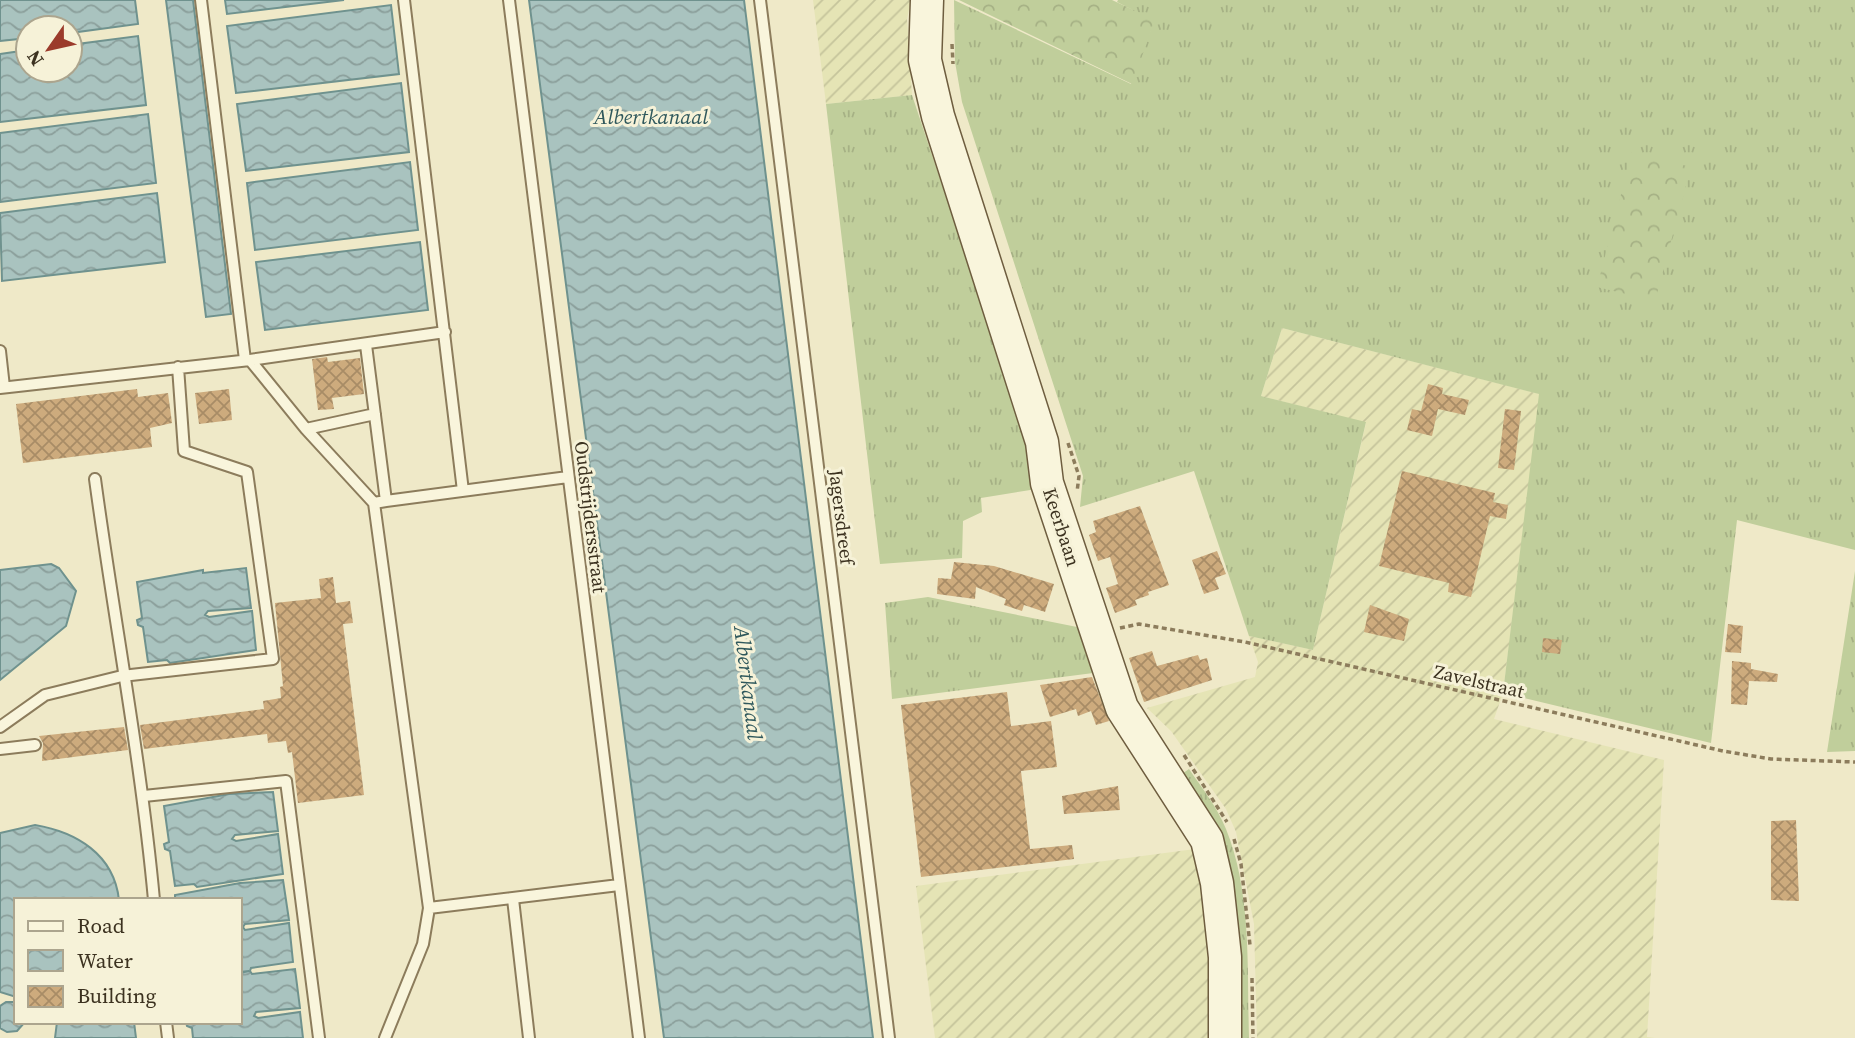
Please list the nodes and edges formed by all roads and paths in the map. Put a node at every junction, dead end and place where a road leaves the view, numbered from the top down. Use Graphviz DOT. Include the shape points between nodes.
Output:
graph roads {
  1 [pos="201,0"];
  2 [pos="404,0"];
  3 [pos="509,0"];
  4 [pos="760,0"];
  5 [pos="927,0"];
  6 [pos="951,37"];
  7 [pos="953,73"];
  8 [pos="445,332"];
  9 [pos="366,345"];
  10 [pos="0,351"];
  11 [pos="247,360"];
  12 [pos="177,367"];
  13 [pos="2,388"];
  14 [pos="374,414"];
  15 [pos="306,429"];
  16 [pos="1067,439"];
  17 [pos="568,478"];
  18 [pos="95,479"];
  19 [pos="463,491"];
  20 [pos="386,501"];
  21 [pos="374,503"];
  22 [pos="1075,503"];
  23 [pos="1098,634"];
  24 [pos="122,676"];
  25 [pos="0,727"];
  26 [pos="35,745"];
  27 [pos="0,749"];
  28 [pos="1182,752"];
  29 [pos="1855,762"];
  30 [pos="144,796"];
  31 [pos="619,885"];
  32 [pos="154,898"];
  33 [pos="513,899"];
  34 [pos="429,908"];
  35 [pos="1251,950"];
  36 [pos="1252,975"];
  37 [pos="319,1038"];
  38 [pos="386,1038"];
  39 [pos="529,1038"];
  40 [pos="639,1038"];
  41 [pos="889,1038"];
  42 [pos="1225,1038"];
  43 [pos="1253,1038"];
  1 -- 11 [label="lane"];
  2 -- 8 [label="lane"];
  3 -- 17 [label="lane, Oudstrijdersstraat"];
  4 -- 41 [label="lane, Jagersdreef"];
  5 -- 23 [label="street, Keerbaan" via="925,60 938,116 1042,442 1047,483"];
  6 -- 7 [label="path"];
  8 -- 9 [label="lane"];
  8 -- 19 [label="lane"];
  9 -- 11 [label="lane"];
  9 -- 14 [label="lane"];
  10 -- 13 [label="lane"];
  11 -- 12 [label="lane"];
  11 -- 15 [label="lane"];
  12 -- 13 [label="lane"];
  12 -- 24 [label="lane" via="184,451 247,472 273,659"];
  14 -- 15 [label="lane"];
  14 -- 20 [label="lane"];
  15 -- 21 [label="lane"];
  16 -- 22 [label="path" via="1079,477"];
  17 -- 19 [label="lane"];
  17 -- 31 [label="lane, Oudstrijdersstraat"];
  18 -- 24 [label="lane"];
  19 -- 20 [label="lane"];
  20 -- 21 [label="lane"];
  21 -- 34 [label="lane"];
  23 -- 29 [label="path, Zavelstraat" via="1139,624 1723,751 1771,760"];
  23 -- 42 [label="street, Keerbaan" via="1122,708 1207,841 1225,957"];
  24 -- 25 [label="lane" via="45,695"];
  24 -- 30 [label="lane"];
  26 -- 27 [label="lane"];
  28 -- 35 [label="path" via="1224,815 1234,839"];
  30 -- 32 [label="lane"];
  30 -- 37 [label="lane" via="286,781"];
  31 -- 33 [label="lane"];
  31 -- 40 [label="lane, Oudstrijdersstraat"];
  33 -- 34 [label="lane"];
  33 -- 39 [label="lane"];
  34 -- 38 [label="lane" via="423,944"];
  36 -- 43 [label="path"];
}
